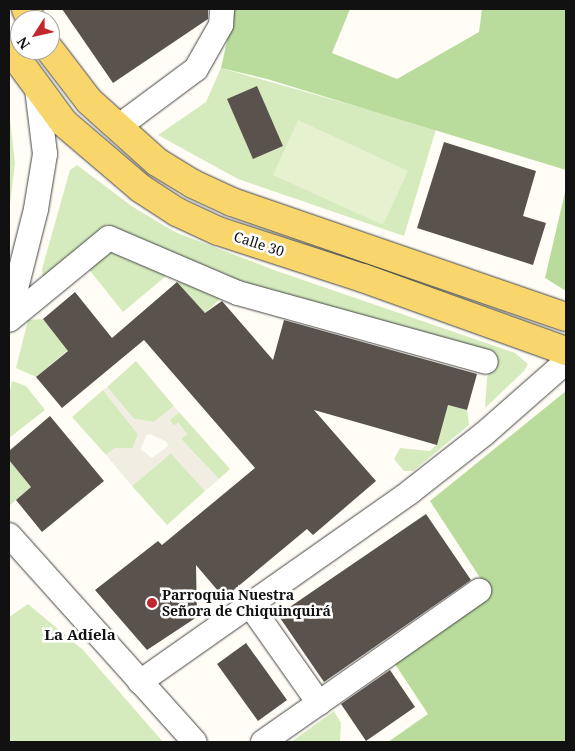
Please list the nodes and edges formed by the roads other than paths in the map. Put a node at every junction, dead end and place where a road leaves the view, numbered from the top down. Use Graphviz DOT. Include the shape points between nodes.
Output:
graph roads {
  1 [pos="222,9"];
  2 [pos="9,48"];
  3 [pos="58,60"];
  4 [pos="37,89"];
  5 [pos="118,127"];
  6 [pos="9,316"];
  7 [pos="566,317"];
  8 [pos="9,320"];
  9 [pos="566,352"];
  10 [pos="486,362"];
  11 [pos="566,362"];
  12 [pos="9,535"];
  13 [pos="479,591"];
  14 [pos="250,605"];
  15 [pos="140,682"];
  16 [pos="319,703"];
  17 [pos="194,742"];
  18 [pos="264,742"];
  1 -- 5 [label="street" via="221,25 196,69"];
  2 -- 4 [label="main road, Calle 30"];
  3 -- 5 [label="main road" via="89,100"];
  4 -- 6 [label="street" via="45,154 36,209"];
  4 -- 9 [label="main road, Calle 30" via="64,123 92,149 140,188 177,212 218,231 363,278"];
  5 -- 7 [label="main road" via="157,162 232,202"];
  8 -- 10 [label="street" via="110,238 238,293"];
  11 -- 14 [label="street" via="484,434 410,492"];
  12 -- 15 [label="street"];
  13 -- 16 [label="street"];
  14 -- 15 [label="street"];
  14 -- 16 [label="street"];
  15 -- 17 [label="street"];
  16 -- 18 [label="street"];
}
